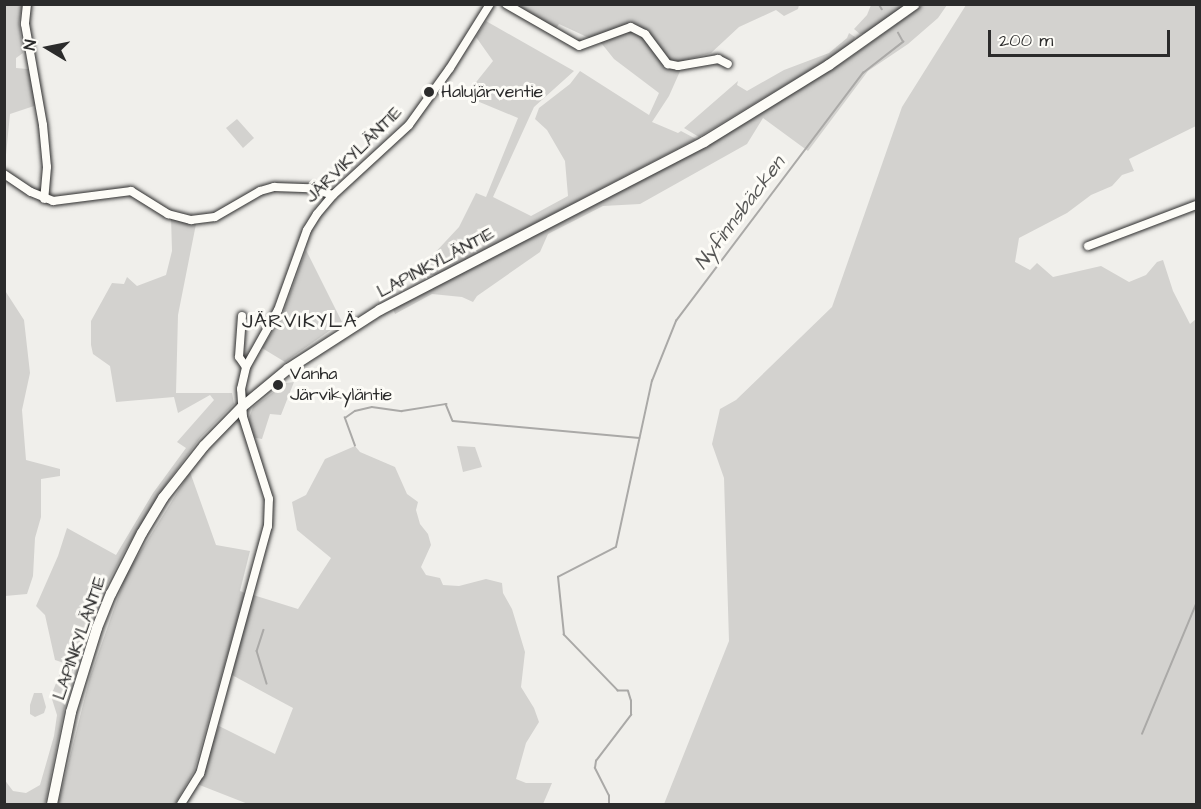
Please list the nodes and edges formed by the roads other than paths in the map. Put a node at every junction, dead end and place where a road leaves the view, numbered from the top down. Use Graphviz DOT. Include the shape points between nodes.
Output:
graph roads {
  1 [pos="27,4"];
  2 [pos="490,4"];
  3 [pos="506,4"];
  4 [pos="915,4"];
  5 [pos="728,64"];
  6 [pos="4,174"];
  7 [pos="333,195"];
  8 [pos="44,199"];
  9 [pos="1197,205"];
  10 [pos="1088,246"];
  11 [pos="242,316"];
  12 [pos="246,368"];
  13 [pos="242,408"];
  14 [pos="52,804"];
  15 [pos="181,804"];
  1 -- 8 [label="street" via="24,24 47,167"];
  2 -- 7 [label="street, JÄRVIKYLÄNTIE" via="409,126"];
  3 -- 5 [label="street" via="579,46 632,27 645,34 668,64 718,59"];
  4 -- 13 [label="main road, LAPINKYLÄNTIE" via="830,65 704,142 380,310 288,369"];
  6 -- 8 [label="street"];
  7 -- 8 [label="street" via="310,188 274,187 215,217 198,220 168,214 131,192 62,201"];
  7 -- 12 [label="street, JÄRVIKYLÄNTIE" via="308,230 278,310"];
  9 -- 10 [label="street"];
  11 -- 12 [label="street" via="239,357"];
  12 -- 13 [label="street, JÄRVIKYLÄNTIE"];
  13 -- 14 [label="main road, LAPINKYLÄNTIE" via="204,446 163,498 119,575 84,670"];
  13 -- 15 [label="street" via="269,499 268,526 200,774"];
}
